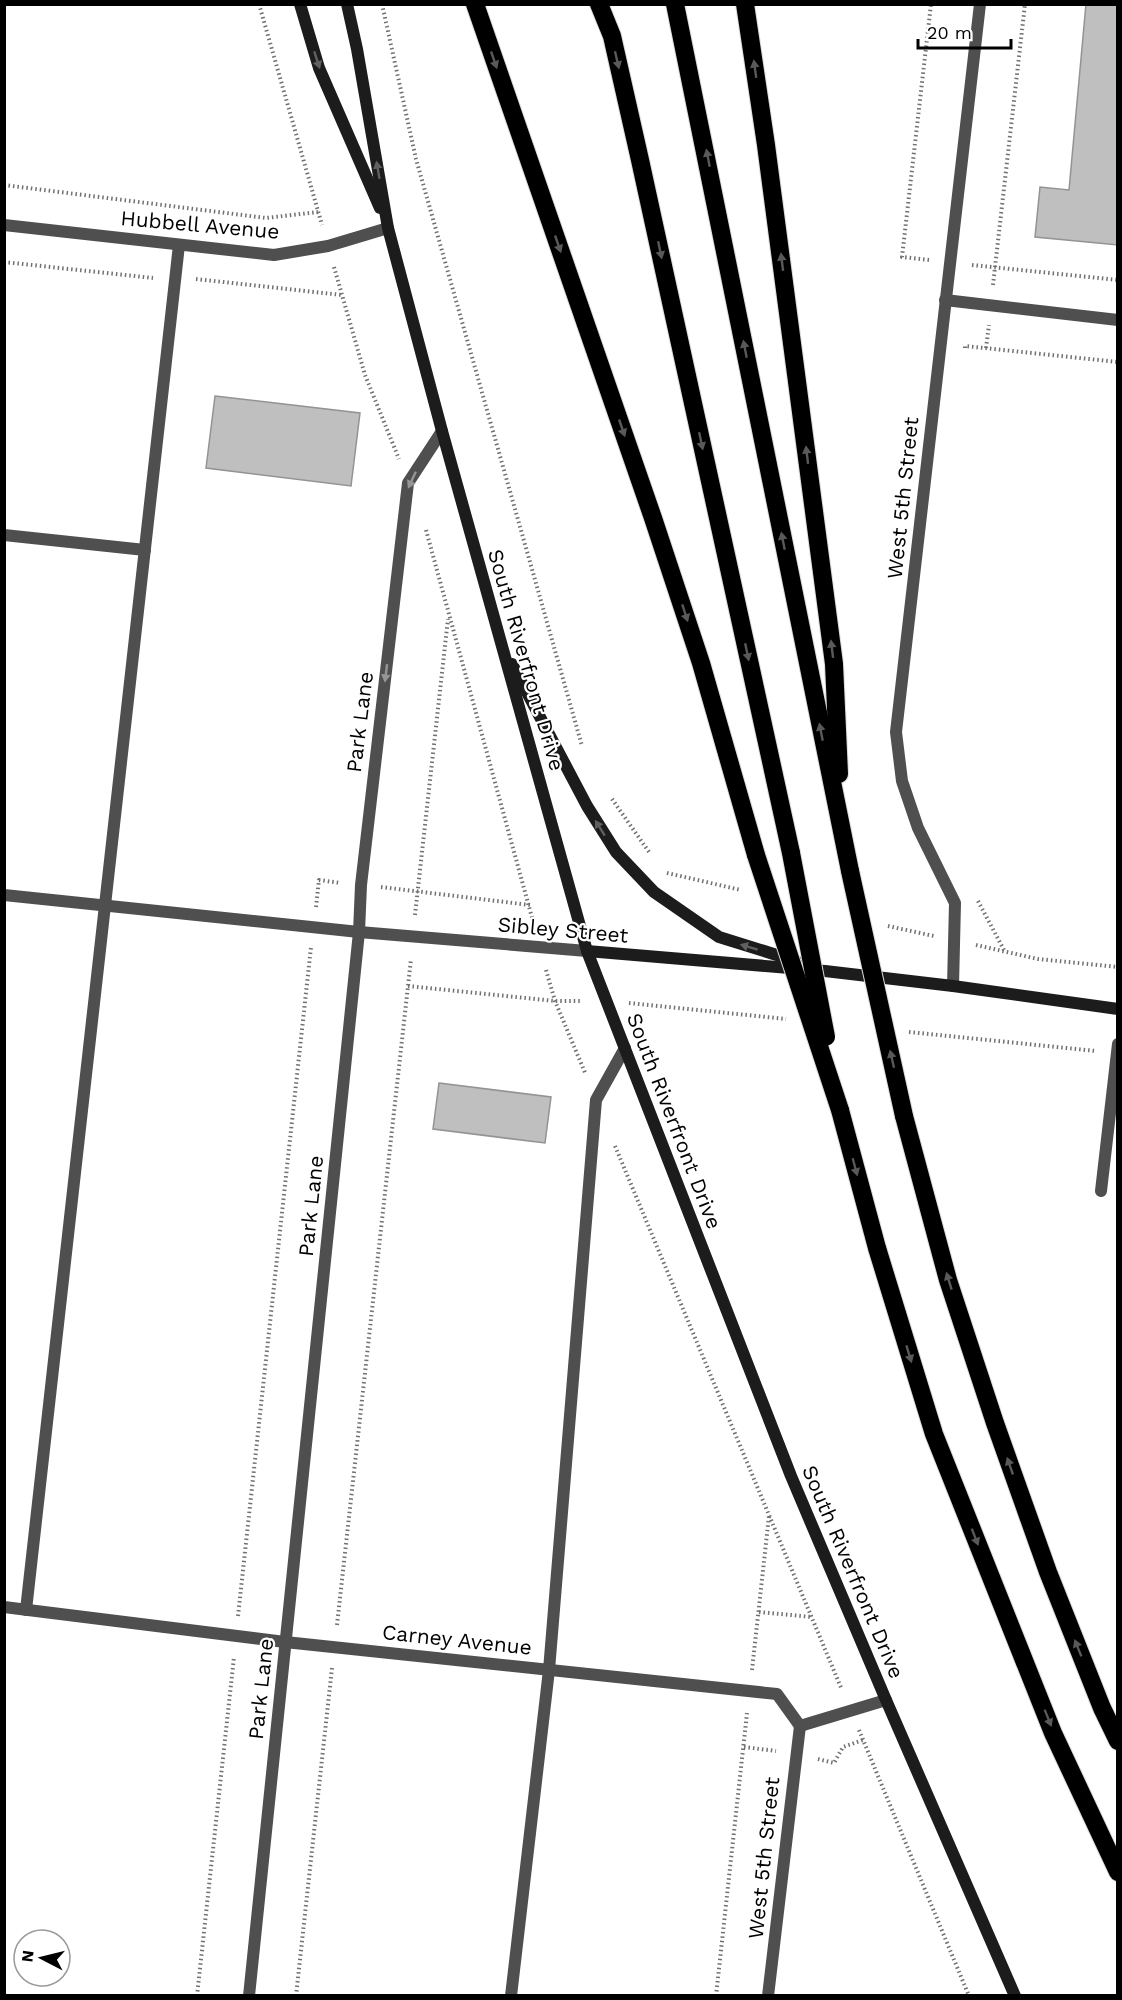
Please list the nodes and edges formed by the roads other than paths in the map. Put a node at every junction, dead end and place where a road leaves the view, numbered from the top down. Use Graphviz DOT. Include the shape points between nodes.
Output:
graph roads {
  1 [pos="300,4"];
  2 [pos="347,4"];
  3 [pos="475,4"];
  4 [pos="599,4"];
  5 [pos="675,4"];
  6 [pos="745,4"];
  7 [pos="980,4"];
  8 [pos="4,225"];
  9 [pos="388,228"];
  10 [pos="179,244"];
  11 [pos="945,300"];
  12 [pos="1118,320"];
  13 [pos="442,431"];
  14 [pos="4,535"];
  15 [pos="145,550"];
  16 [pos="501,643"];
  17 [pos="841,833"];
  18 [pos="4,895"];
  19 [pos="105,906"];
  20 [pos="359,932"];
  21 [pos="587,951"];
  22 [pos="825,971"];
  23 [pos="953,986"];
  24 [pos="1118,1010"];
  25 [pos="625,1048"];
  26 [pos="1117,1048"];
  27 [pos="840,1110"];
  28 [pos="1101,1191"];
  29 [pos="4,1607"];
  30 [pos="26,1610"];
  31 [pos="285,1642"];
  32 [pos="549,1670"];
  33 [pos="886,1700"];
  34 [pos="800,1726"];
  35 [pos="1118,1741"];
  36 [pos="1118,1872"];
  37 [pos="249,1995"];
  38 [pos="512,1995"];
  39 [pos="768,1995"];
  40 [pos="1016,1995"];
  1 -- 9 [label="main road, South Riverfront Drive, one-way" via="320,68"];
  9 -- 2 [label="main road, South Riverfront Drive, one-way"];
  3 -- 27 [label="highway, one-way, bridge" via="686,618 756,855"];
  4 -- 27 [label="highway, one-way, bridge" via="612,36 640,160 791,853"];
  17 -- 5 [label="highway, one-way"];
  17 -- 6 [label="highway, one-way" via="834,664"];
  7 -- 11 [label="street, West 5th Street"];
  8 -- 10 [label="street, Hubbell Avenue"];
  9 -- 10 [label="street, Hubbell Avenue" via="328,246 274,255"];
  9 -- 13 [label="main road, South Riverfront Drive"];
  10 -- 15 [label="street"];
  11 -- 12 [label="street"];
  11 -- 23 [label="street, West 5th Street" via="896,732 908,800 955,903"];
  13 -- 16 [label="main road, South Riverfront Drive"];
  13 -- 20 [label="street, Park Lane, one-way" via="408,483 361,885"];
  14 -- 15 [label="street"];
  15 -- 19 [label="street"];
  16 -- 21 [label="main road, South Riverfront Drive"];
  22 -- 16 [label="main road, one-way" via="719,937 654,892 616,852 587,806"];
  35 -- 17 [label="highway, one-way, bridge" via="1048,1572 948,1280 904,1116"];
  18 -- 19 [label="street, Sibley Street"];
  19 -- 20 [label="street, Sibley Street"];
  19 -- 30 [label="street"];
  20 -- 21 [label="street, Sibley Street"];
  20 -- 31 [label="street, Park Lane"];
  21 -- 22 [label="main road, Sibley Street"];
  21 -- 25 [label="main road, South Riverfront Drive"];
  22 -- 23 [label="main road, Sibley Street"];
  23 -- 24 [label="main road, Sibley Street"];
  25 -- 32 [label="street" via="596,1100"];
  25 -- 33 [label="main road, South Riverfront Drive" via="791,1476"];
  26 -- 28 [label="street"];
  27 -- 36 [label="highway, one-way" via="934,1434 1053,1733"];
  29 -- 30 [label="street, Carney Avenue"];
  30 -- 31 [label="street, Carney Avenue"];
  31 -- 32 [label="street, Carney Avenue"];
  31 -- 37 [label="street, Park Lane"];
  32 -- 34 [label="street, Carney Avenue" via="777,1694"];
  32 -- 38 [label="street"];
  33 -- 34 [label="street"];
  33 -- 40 [label="main road, South Riverfront Drive"];
  34 -- 39 [label="street, West 5th Street"];
}
